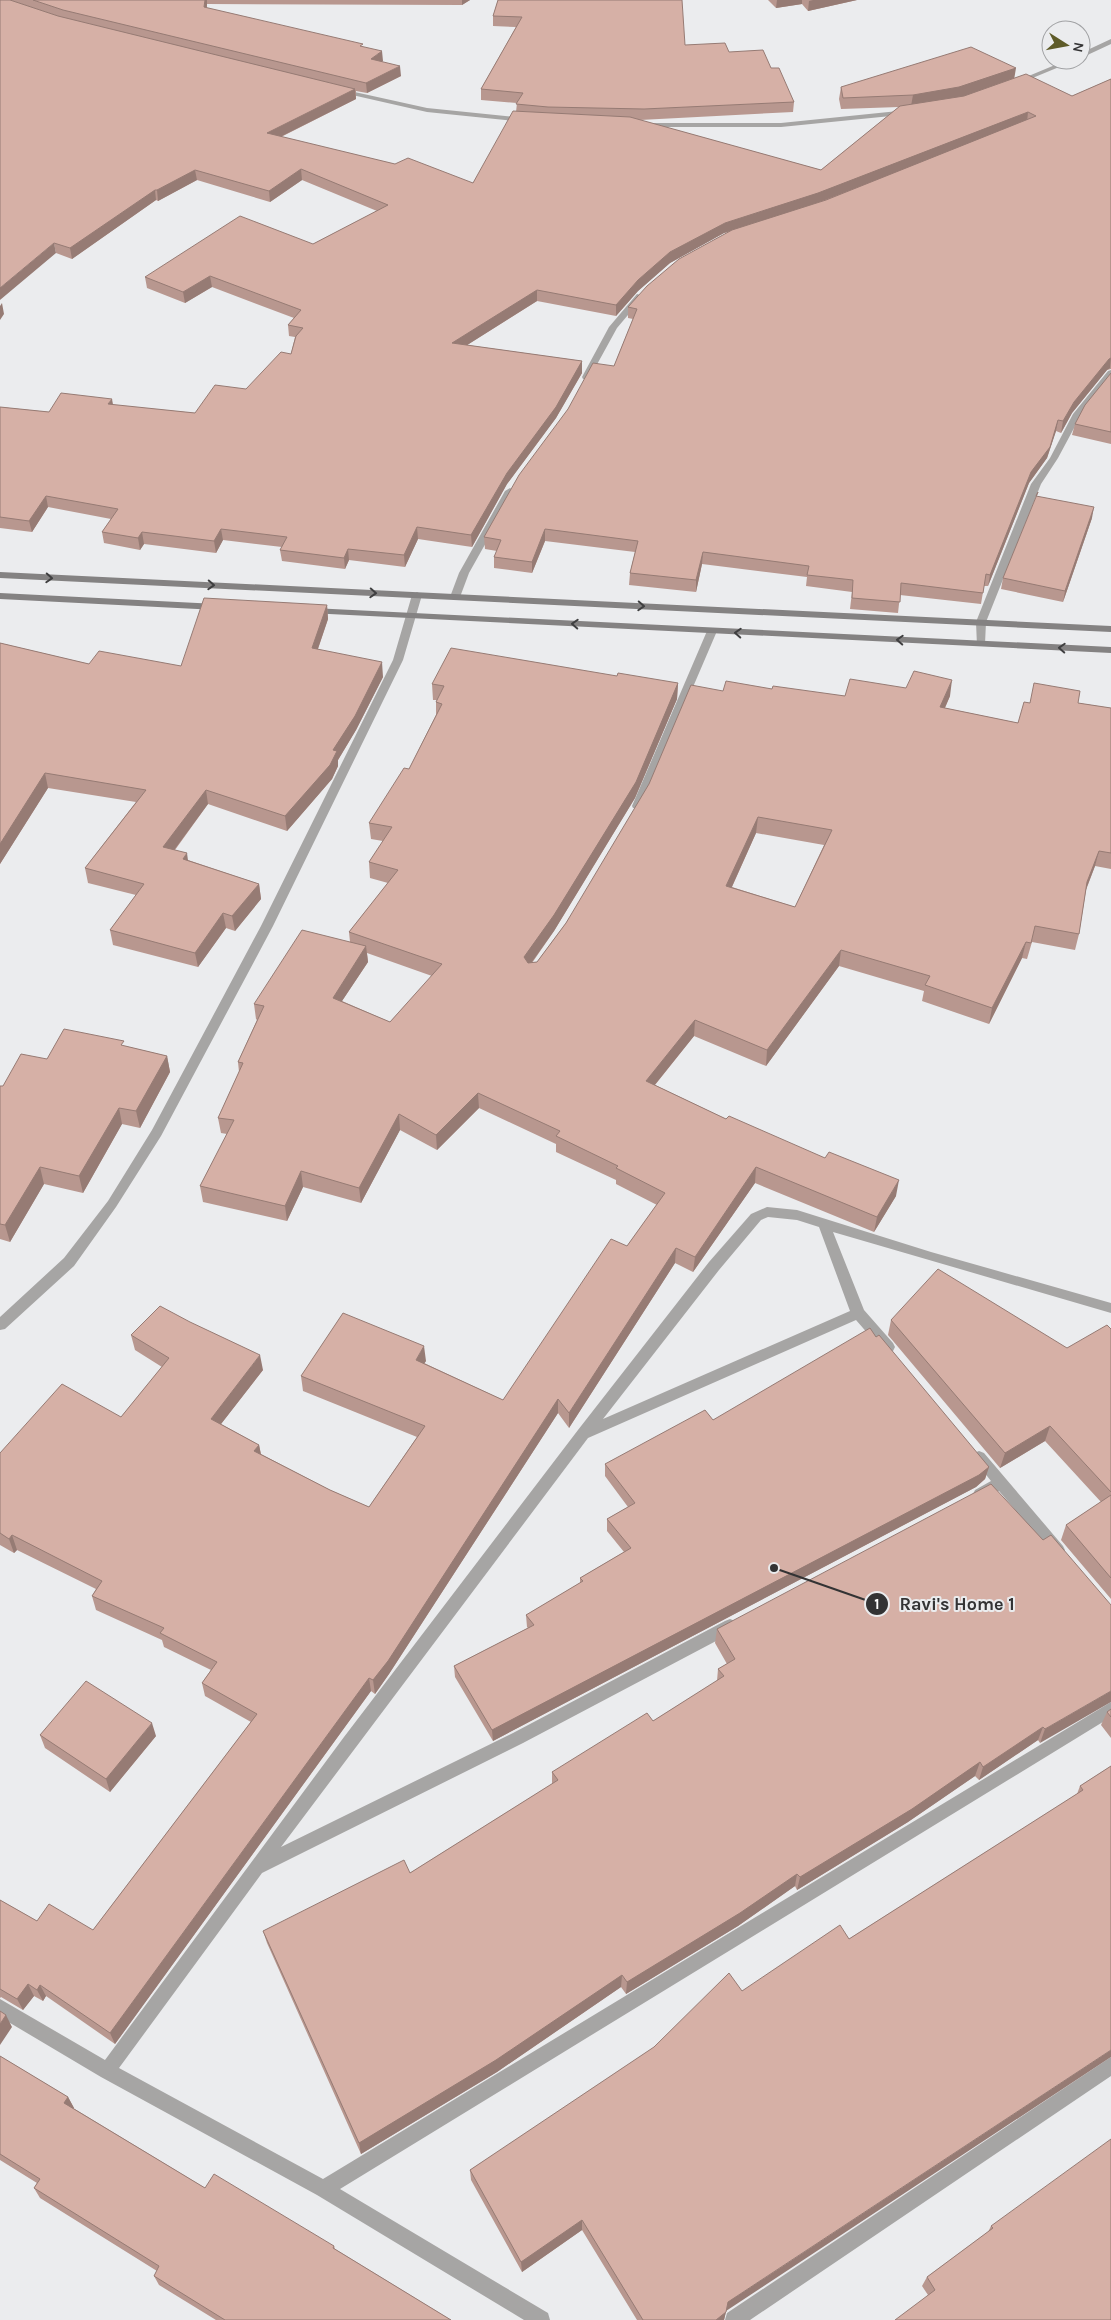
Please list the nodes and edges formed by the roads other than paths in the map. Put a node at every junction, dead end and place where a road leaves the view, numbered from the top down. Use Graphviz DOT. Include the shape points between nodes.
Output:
graph roads {
  1 [pos="1111,40"];
  2 [pos="1091,51"];
  3 [pos="1053,70"];
  4 [pos="1005,87"];
  5 [pos="328,89"];
  6 [pos="918,110"];
  7 [pos="530,120"];
  8 [pos="637,125"];
  9 [pos="648,288"];
  10 [pos="1111,373"];
  11 [pos="584,382"];
  12 [pos="514,484"];
  13 [pos="0,576"];
  14 [pos="417,595"];
  15 [pos="0,596"];
  16 [pos="455,597"];
  17 [pos="230,607"];
  18 [pos="299,611"];
  19 [pos="409,616"];
  20 [pos="981,622"];
  21 [pos="1111,629"];
  22 [pos="712,631"];
  23 [pos="980,644"];
  24 [pos="1111,650"];
  25 [pos="631,816"];
  26 [pos="824,1224"];
  27 [pos="1111,1308"];
  28 [pos="858,1313"];
  29 [pos="0,1325"];
  30 [pos="899,1361"];
  31 [pos="582,1434"];
  32 [pos="969,1445"];
  33 [pos="1000,1483"];
  34 [pos="965,1501"];
  35 [pos="1068,1562"];
  36 [pos="746,1617"];
  37 [pos="1111,1709"];
  38 [pos="258,1867"];
  39 [pos="0,2007"];
  40 [pos="1111,2066"];
  41 [pos="107,2071"];
  42 [pos="323,2189"];
  43 [pos="541,2320"];
  44 [pos="734,2320"];
  1 -- 2 [label="street"];
  3 -- 4 [label="street"];
  5 -- 7 [label="street" via="427,110"];
  6 -- 8 [label="street" via="781,124"];
  9 -- 11 [label="street" via="613,327"];
  10 -- 20 [label="street" via="1077,414 1036,484"];
  12 -- 16 [label="street" via="464,573"];
  13 -- 14 [label="main road, one-way"];
  14 -- 16 [label="main road"];
  14 -- 19 [label="street"];
  15 -- 17 [label="main road"];
  16 -- 20 [label="main road, one-way"];
  18 -- 19 [label="main road"];
  22 -- 19 [label="main road, one-way"];
  19 -- 29 [label="street" via="398,660 267,926 137,1167 69,1262"];
  20 -- 21 [label="main road"];
  20 -- 23 [label="street"];
  23 -- 22 [label="main road, one-way"];
  22 -- 25 [label="street" via="642,799"];
  24 -- 23 [label="main road, one-way"];
  26 -- 27 [label="street" via="931,1258"];
  26 -- 28 [label="street"];
  26 -- 31 [label="street" via="797,1215 767,1212 756,1217"];
  28 -- 30 [label="street"];
  28 -- 31 [label="street"];
  31 -- 38 [label="street"];
  32 -- 33 [label="street"];
  33 -- 34 [label="street"];
  33 -- 35 [label="street"];
  36 -- 38 [label="street" via="518,1738"];
  37 -- 42 [label="street"];
  38 -- 41 [label="street"];
  39 -- 41 [label="street"];
  40 -- 44 [label="street"];
  41 -- 42 [label="street"];
  42 -- 43 [label="street"];
}
